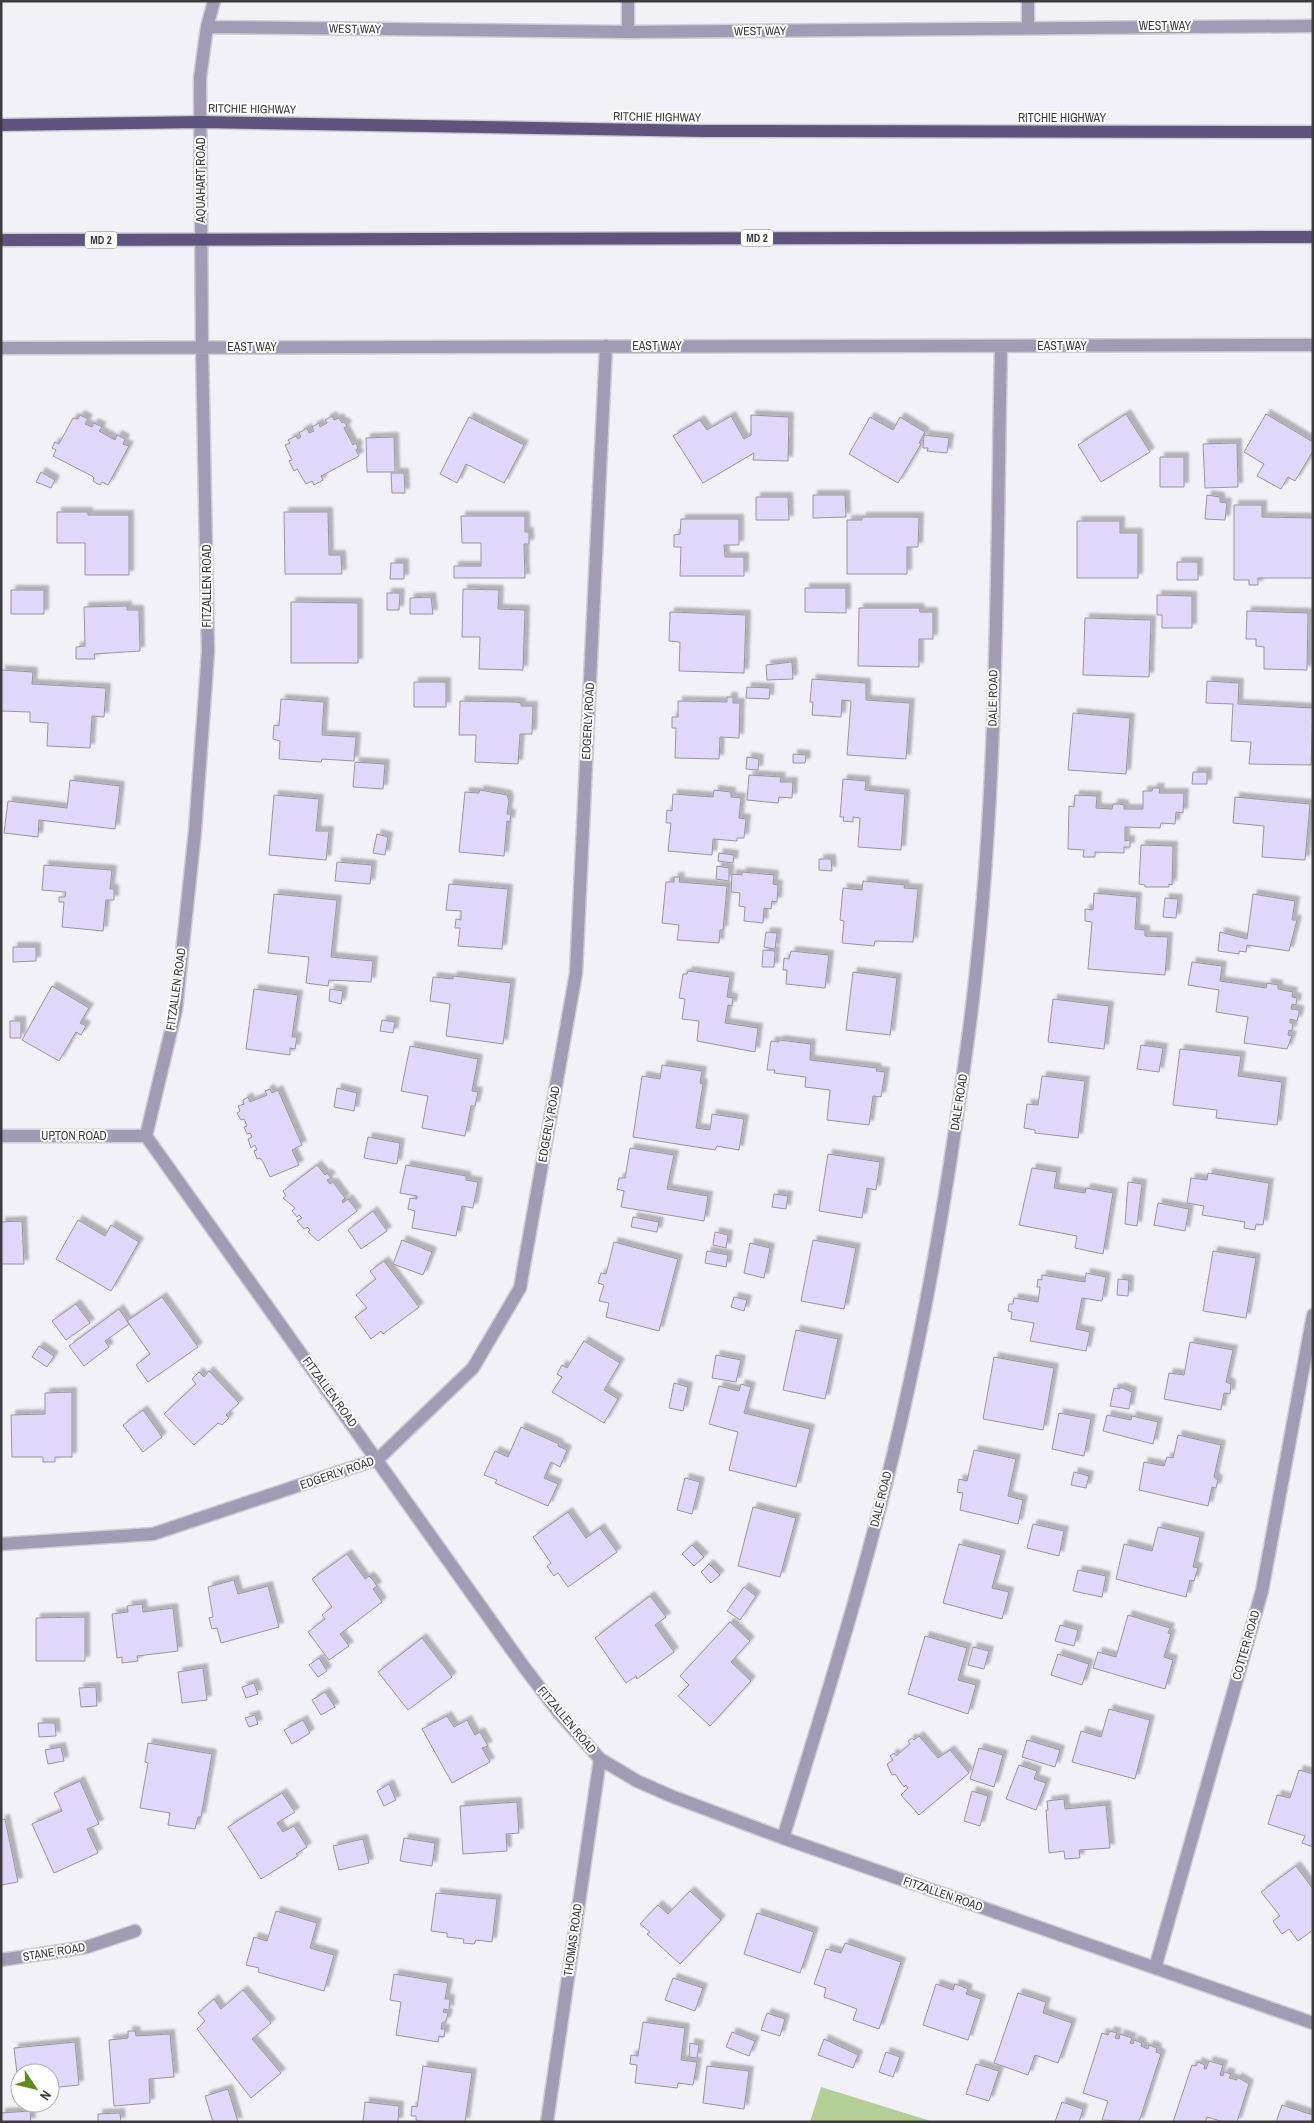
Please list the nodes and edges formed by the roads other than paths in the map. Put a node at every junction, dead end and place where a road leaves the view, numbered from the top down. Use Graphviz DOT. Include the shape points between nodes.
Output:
graph roads {
  1 [pos="214,1"];
  2 [pos="628,1"];
  3 [pos="1028,1"];
  4 [pos="1313,26"];
  5 [pos="206,27"];
  6 [pos="1028,27"];
  7 [pos="628,32"];
  8 [pos="200,122"];
  9 [pos="1,126"];
  10 [pos="1313,132"];
  11 [pos="1313,237"];
  12 [pos="201,239"];
  13 [pos="1,240"];
  14 [pos="1313,345"];
  15 [pos="606,346"];
  16 [pos="1001,346"];
  17 [pos="202,347"];
  18 [pos="1,348"];
  19 [pos="1,1136"];
  20 [pos="146,1136"];
  21 [pos="1313,1315"];
  22 [pos="378,1459"];
  23 [pos="1,1544"];
  24 [pos="600,1759"];
  25 [pos="783,1838"];
  26 [pos="135,1931"];
  27 [pos="1,1960"];
  28 [pos="1155,1968"];
  29 [pos="1313,2023"];
  30 [pos="546,2122"];
  1 -- 5 [label="street, AQUAHART ROAD"];
  2 -- 7 [label="street"];
  3 -- 6 [label="street"];
  4 -- 6 [label="street, WEST WAY"];
  5 -- 7 [label="street, WEST WAY"];
  5 -- 8 [label="street, AQUAHART ROAD" via="200,78"];
  6 -- 7 [label="street, WEST WAY"];
  8 -- 9 [label="main road, RITCHIE HIGHWAY"];
  8 -- 10 [label="main road, RITCHIE HIGHWAY" via="704,131"];
  8 -- 12 [label="street, AQUAHART ROAD"];
  11 -- 12 [label="main road, MD 2"];
  12 -- 13 [label="main road, MD 2"];
  12 -- 17 [label="street, FITZALLEN ROAD"];
  14 -- 16 [label="street, EAST WAY"];
  15 -- 16 [label="street, EAST WAY"];
  15 -- 17 [label="street, EAST WAY"];
  15 -- 22 [label="street, EDGERLY ROAD" via="576,973 520,1288 474,1368"];
  16 -- 25 [label="street, DALE ROAD" via="992,765 966,1058 908,1392 835,1670"];
  17 -- 18 [label="street, EAST WAY"];
  17 -- 20 [label="street, FITZALLEN ROAD" via="208,652 176,1010"];
  19 -- 20 [label="street, UPTON ROAD"];
  20 -- 22 [label="street, FITZALLEN ROAD"];
  21 -- 28 [label="street, COTTER ROAD" via="1262,1591"];
  22 -- 23 [label="street, EDGERLY ROAD" via="153,1534"];
  22 -- 24 [label="street, FITZALLEN ROAD" via="524,1667"];
  24 -- 25 [label="street, FITZALLEN ROAD" via="671,1796"];
  24 -- 30 [label="street, THOMAS ROAD"];
  25 -- 28 [label="street, FITZALLEN ROAD"];
  26 -- 27 [label="street, STANE ROAD" via="87,1947"];
  28 -- 29 [label="street, FITZALLEN ROAD"];
}
